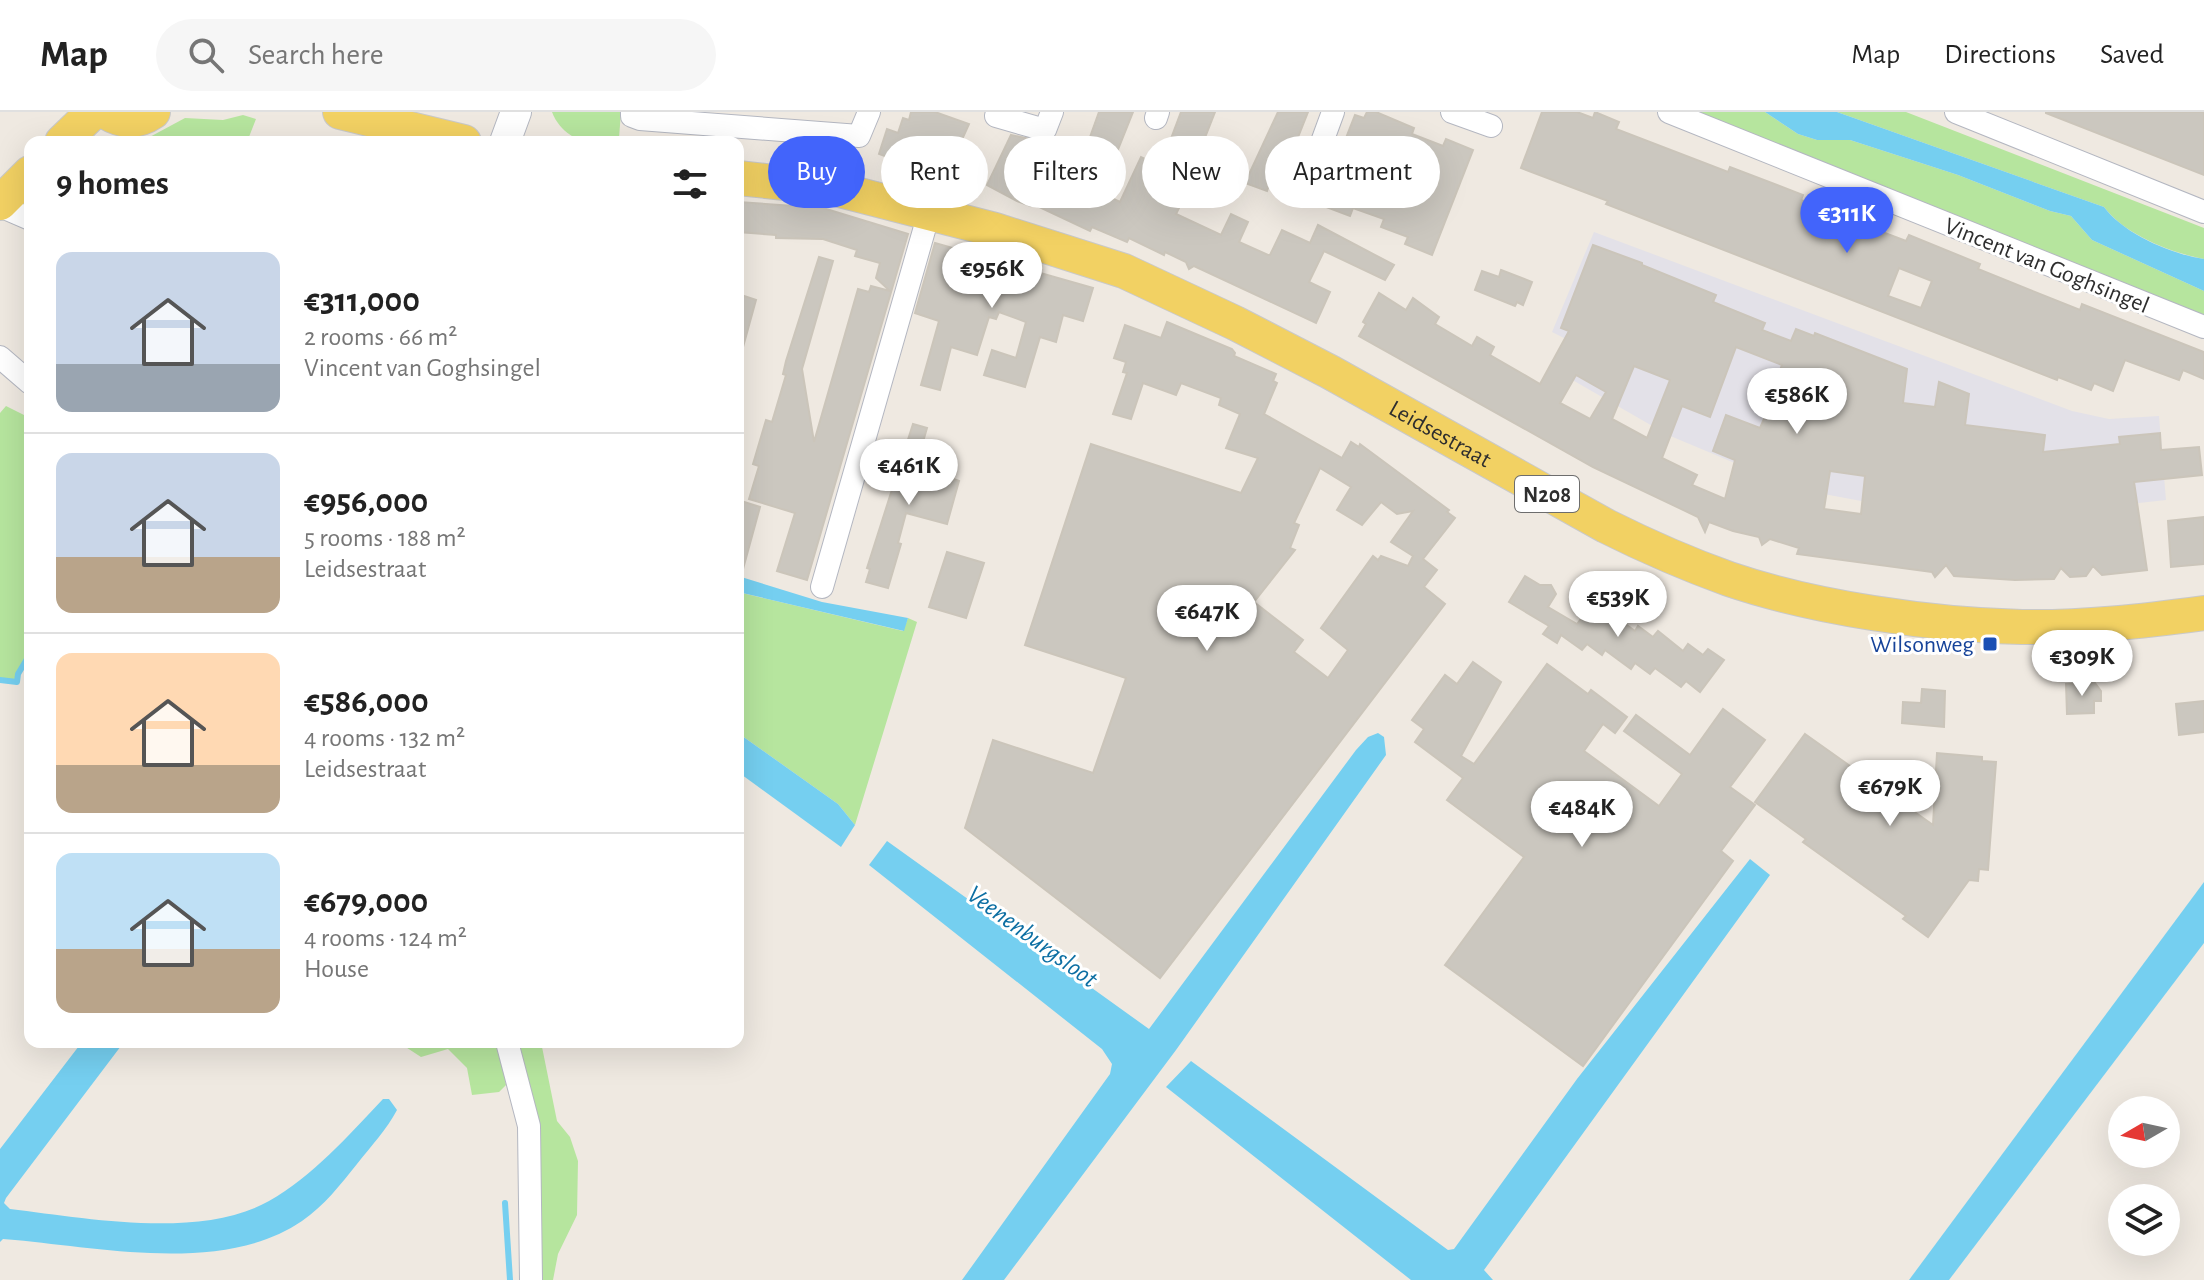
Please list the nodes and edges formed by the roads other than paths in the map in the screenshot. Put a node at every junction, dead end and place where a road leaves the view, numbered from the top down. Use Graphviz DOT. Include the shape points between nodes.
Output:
graph roads {
  1 [pos="93,112"];
  2 [pos="106,112"];
  3 [pos="153,112"];
  4 [pos="340,112"];
  5 [pos="516,112"];
  6 [pos="632,112"];
  7 [pos="869,112"];
  8 [pos="1052,112"];
  9 [pos="1333,112"];
  10 [pos="1452,112"];
  11 [pos="1669,112"];
  12 [pos="1956,112"];
  13 [pos="996,116"];
  14 [pos="1491,126"];
  15 [pos="380,132"];
  16 [pos="68,136"];
  17 [pos="414,136"];
  18 [pos="507,136"];
  19 [pos="1324,136"];
  20 [pos="24,179"];
  21 [pos="744,179"];
  22 [pos="0,205"];
  23 [pos="2204,212"];
  24 [pos="929,213"];
  25 [pos="24,216"];
  26 [pos="2204,327"];
  27 [pos="0,357"];
  28 [pos="24,378"];
  29 [pos="822,587"];
  30 [pos="2204,613"];
  31 [pos="509,1048"];
  32 [pos="531,1280"];
  1 -- 16 [label="main road"];
  2 -- 3 [label="main road" via="126,120"];
  4 -- 15 [label="main road"];
  5 -- 18 [label="main road"];
  6 -- 7 [label="street" via="640,119 859,136"];
  8 -- 13 [label="street" via="1045,130"];
  9 -- 19 [label="street"];
  10 -- 14 [label="street"];
  11 -- 26 [label="street, Vincent van Goghsingel"];
  12 -- 23 [label="street"];
  15 -- 17 [label="main road"];
  20 -- 22 [label="main road"];
  21 -- 24 [label="main road, Leidsestraat / N208" via="832,188"];
  22 -- 25 [label="street"];
  24 -- 29 [label="street"];
  24 -- 30 [label="main road, Leidsestraat / N208" via="1085,258 1168,290 1319,366 1606,526 1731,579 1842,607 1991,625 2082,626"];
  27 -- 28 [label="street"];
  31 -- 32 [label="street" via="529,1126"];
}
